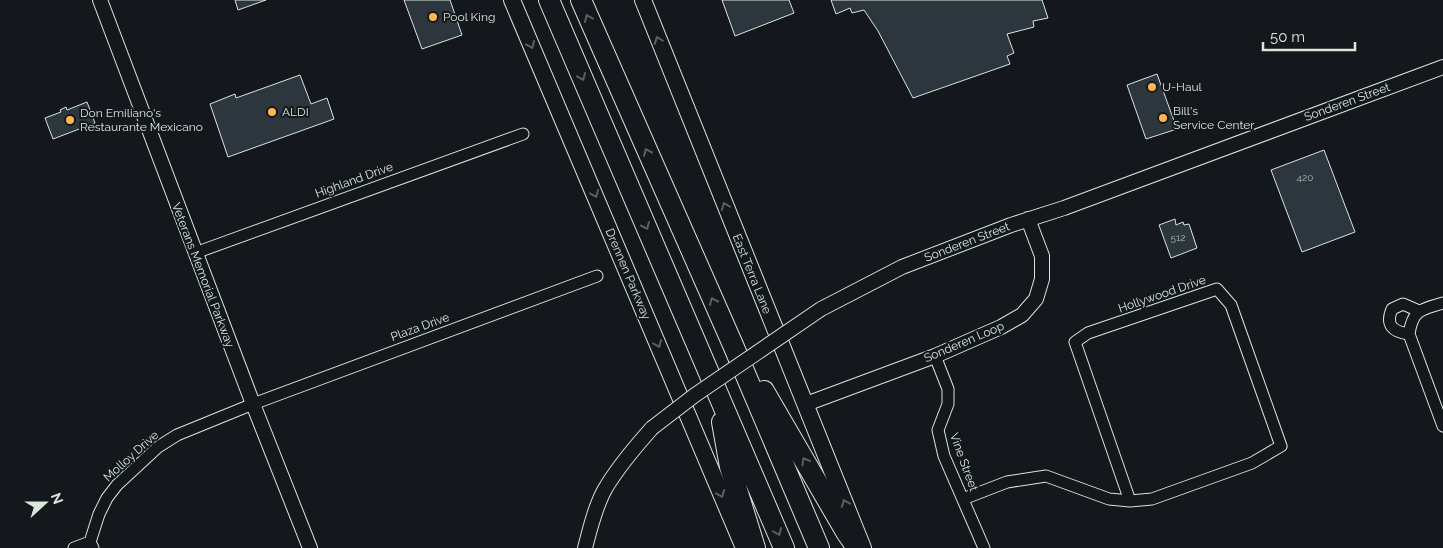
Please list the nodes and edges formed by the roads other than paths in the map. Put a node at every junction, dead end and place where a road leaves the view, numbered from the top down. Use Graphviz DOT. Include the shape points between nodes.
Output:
graph roads {
  1 [pos="100,0"];
  2 [pos="512,0"];
  3 [pos="549,0"];
  4 [pos="581,0"];
  5 [pos="643,0"];
  6 [pos="1443,67"];
  7 [pos="524,134"];
  8 [pos="1028,219"];
  9 [pos="195,253"];
  10 [pos="597,276"];
  11 [pos="1443,303"];
  12 [pos="1419,311"];
  13 [pos="1409,334"];
  14 [pos="733,345"];
  15 [pos="935,356"];
  16 [pos="716,391"];
  17 [pos="252,404"];
  18 [pos="806,404"];
  19 [pos="1443,426"];
  20 [pos="963,499"];
  21 [pos="1130,501"];
  22 [pos="92,545"];
  23 [pos="74,548"];
  24 [pos="310,548"];
  25 [pos="584,548"];
  26 [pos="744,548"];
  27 [pos="755,548"];
  28 [pos="784,548"];
  29 [pos="819,548"];
  30 [pos="857,548"];
  31 [pos="863,548"];
  32 [pos="984,548"];
  1 -- 9 [label="street, Veterans Memorial Parkway"];
  2 -- 26 [label="main road, Drennen Parkway, one-way"];
  3 -- 16 [label="highway, one-way"];
  14 -- 4 [label="highway, one-way"];
  18 -- 5 [label="main road, East Terra Lane, one-way"];
  6 -- 8 [label="street, Sonderen Street"];
  7 -- 9 [label="street, Highland Drive"];
  8 -- 15 [label="street, Sonderen Loop" via="1042,256 1042,279 1036,299 1022,315 1001,327"];
  8 -- 25 [label="street, Sonderen Street, bridge" via="902,267 821,309 710,384 652,428 625,460 604,490"];
  9 -- 17 [label="street, Veterans Memorial Parkway"];
  10 -- 17 [label="street, Plaza Drive"];
  11 -- 12 [label="street"];
  12 -- 13 [label="street" via="1411,322"];
  12 -- 13 [label="street" via="1403,304 1392,309 1389,316 1391,326 1396,331"];
  13 -- 19 [label="street"];
  14 -- 29 [label="highway"];
  30 -- 14 [label="highway, one-way" via="763,388"];
  15 -- 18 [label="street, Sonderen Loop"];
  15 -- 20 [label="street, Vine Street" via="948,389 948,404 938,430 944,456"];
  16 -- 27 [label="highway" via="730,467"];
  16 -- 28 [label="highway, one-way"];
  17 -- 22 [label="street, Molloy Drive" via="176,435 158,447 116,485 107,498 99,514"];
  17 -- 24 [label="street, Veterans Memorial Parkway"];
  31 -- 18 [label="main road, East Terra Lane, one-way"];
  20 -- 21 [label="street, Hollywood Drive" via="1007,482 1046,476 1109,499"];
  20 -- 32 [label="street, Vine Street"];
  21 -- 21 [label="street, Hollywood Drive" via="1152,499 1252,463 1281,446 1231,305 1217,290 1088,333 1075,342"];
  22 -- 23 [label="street"];
}
